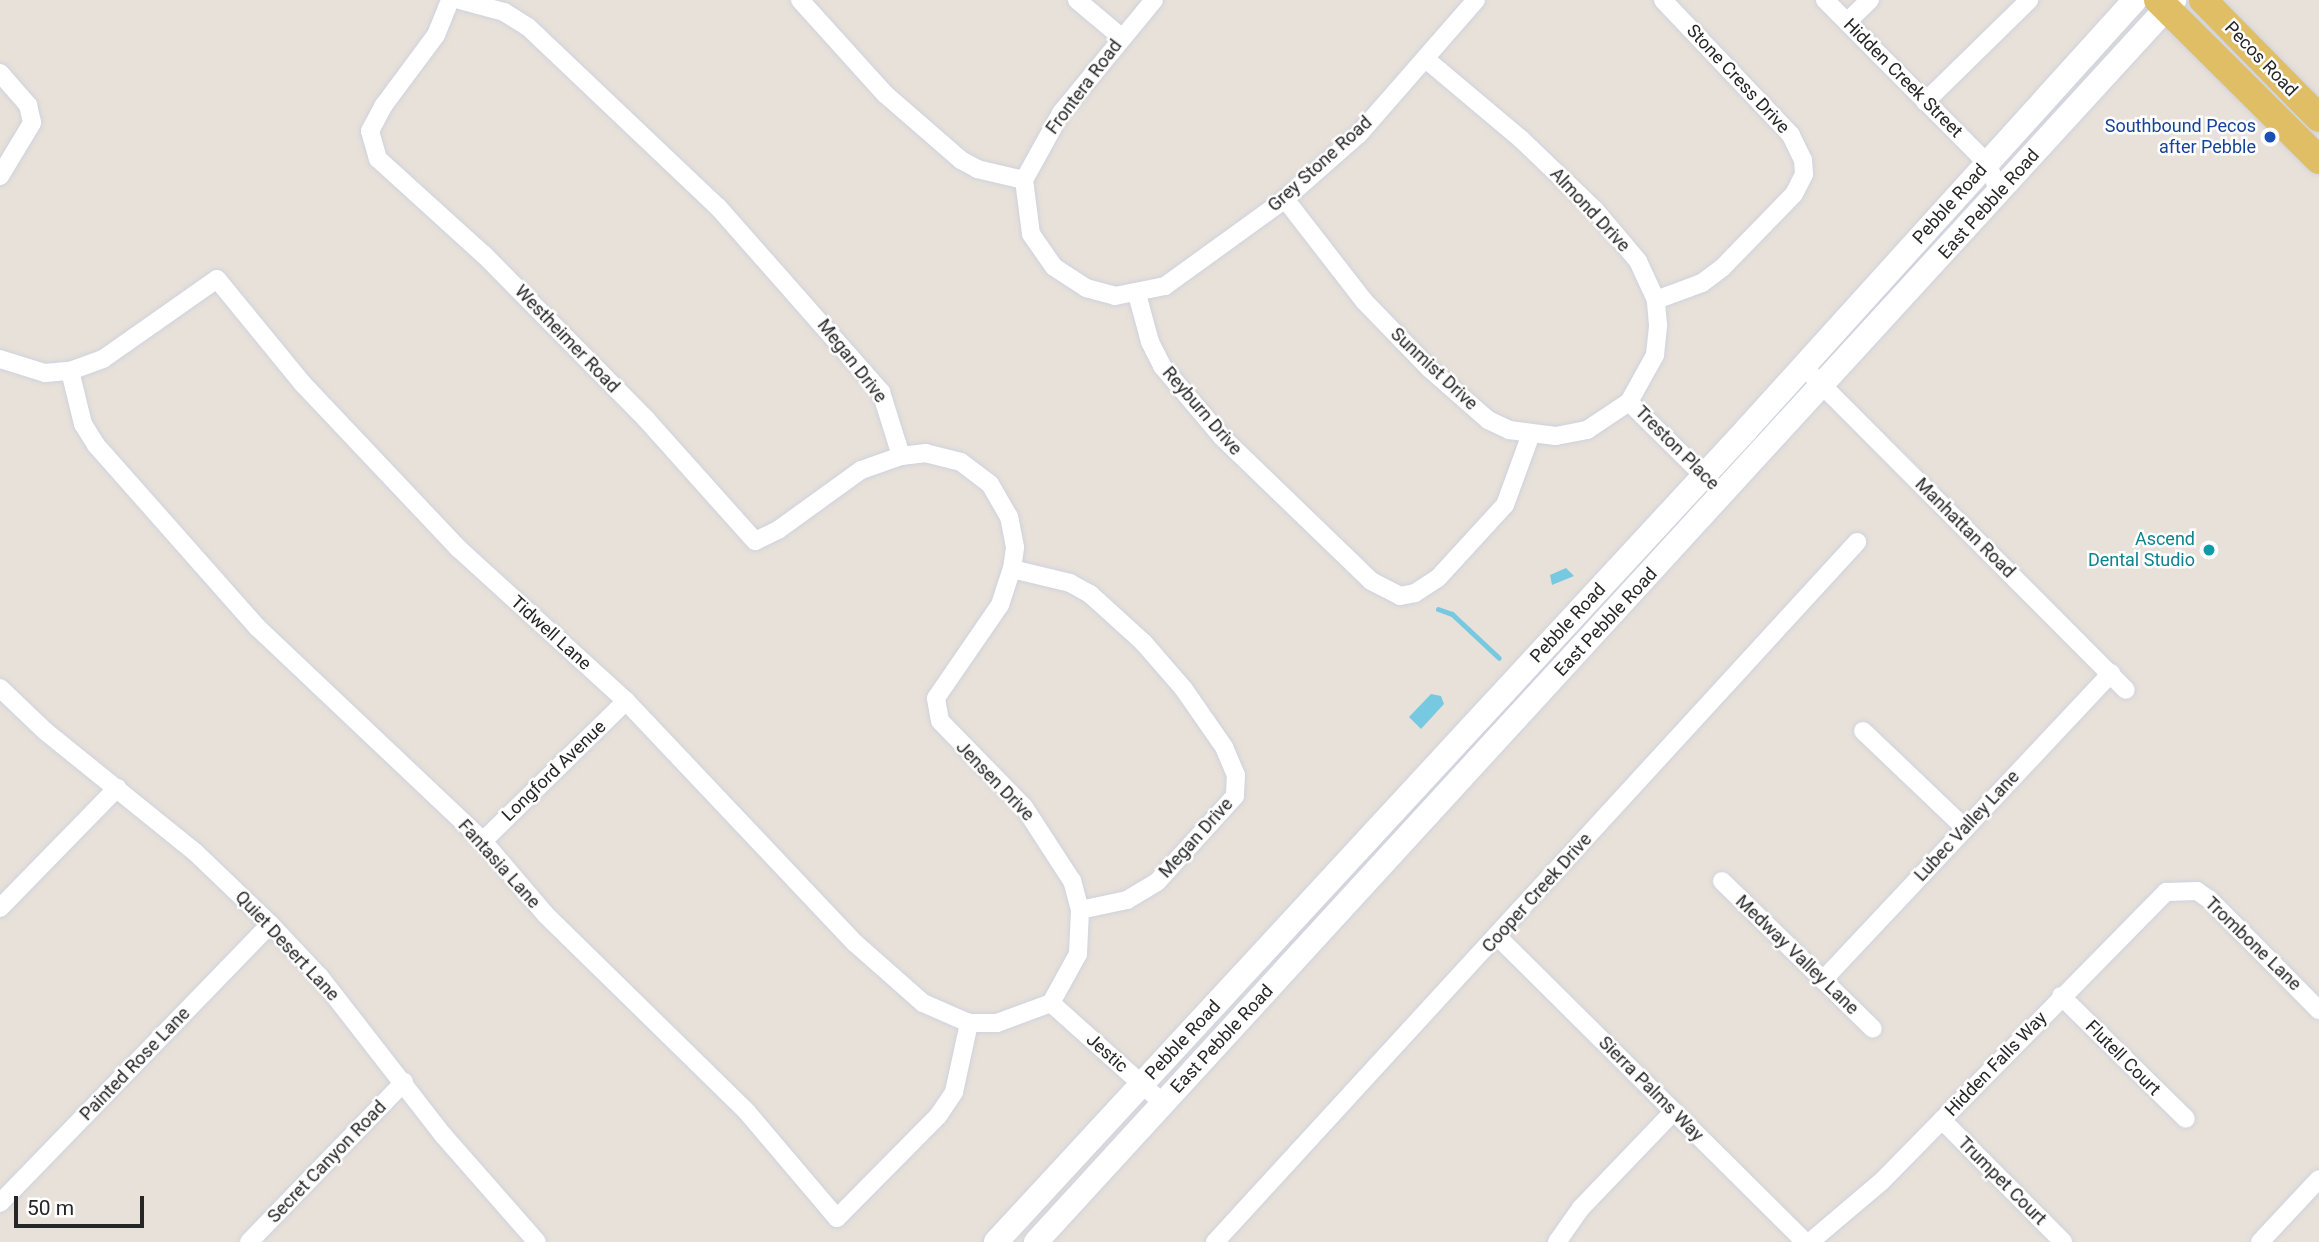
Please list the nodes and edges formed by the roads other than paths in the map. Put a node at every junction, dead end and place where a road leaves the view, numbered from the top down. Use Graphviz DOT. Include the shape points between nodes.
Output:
graph roads {
  1 [pos="450,0"];
  2 [pos="460,0"];
  3 [pos="800,0"];
  4 [pos="1077,0"];
  5 [pos="1154,0"];
  6 [pos="1476,0"];
  7 [pos="1663,0"];
  8 [pos="1825,0"];
  9 [pos="1870,0"];
  10 [pos="2029,0"];
  11 [pos="2135,0"];
  12 [pos="2203,0"];
  13 [pos="2166,3"];
  14 [pos="1847,22"];
  15 [pos="1121,37"];
  16 [pos="1427,60"];
  17 [pos="0,73"];
  18 [pos="1925,102"];
  19 [pos="2319,118"];
  20 [pos="2319,160"];
  21 [pos="1987,163"];
  22 [pos="0,176"];
  23 [pos="1024,180"];
  24 [pos="2000,193"];
  25 [pos="1284,200"];
  26 [pos="1137,294"];
  27 [pos="1656,300"];
  28 [pos="0,359"];
  29 [pos="1803,366"];
  30 [pos="70,371"];
  31 [pos="1823,387"];
  32 [pos="1629,402"];
  33 [pos="1531,434"];
  34 [pos="901,456"];
  35 [pos="1703,476"];
  36 [pos="1724,495"];
  37 [pos="1857,542"];
  38 [pos="1012,569"];
  39 [pos="2111,673"];
  40 [pos="0,688"];
  41 [pos="2126,690"];
  42 [pos="626,701"];
  43 [pos="1863,731"];
  44 [pos="117,788"];
  45 [pos="1965,828"];
  46 [pos="483,841"];
  47 [pos="1721,881"];
  48 [pos="2182,888"];
  49 [pos="0,908"];
  50 [pos="1080,910"];
  51 [pos="270,924"];
  52 [pos="1497,936"];
  53 [pos="1823,980"];
  54 [pos="2061,996"];
  55 [pos="1051,1003"];
  56 [pos="2318,1006"];
  57 [pos="969,1023"];
  58 [pos="1873,1029"];
  59 [pos="404,1082"];
  60 [pos="1142,1084"];
  61 [pos="1163,1103"];
  62 [pos="1674,1111"];
  63 [pos="2186,1119"];
  64 [pos="1941,1120"];
  65 [pos="2319,1179"];
  66 [pos="0,1203"];
  67 [pos="1017,1219"];
  68 [pos="1039,1241"];
  69 [pos="249,1242"];
  70 [pos="536,1242"];
  71 [pos="996,1242"];
  72 [pos="1215,1242"];
  73 [pos="1557,1242"];
  74 [pos="1808,1242"];
  75 [pos="2063,1242"];
  76 [pos="2260,1242"];
  1 -- 34 [label="street, Westheimer Road" via="436,35 370,131 378,159 494,264 646,419 755,541 778,530 861,470"];
  2 -- 34 [label="street, Megan Drive" via="504,12 528,27 718,207 881,391"];
  3 -- 23 [label="street" via="884,94 961,160 977,169"];
  4 -- 15 [label="street"];
  5 -- 15 [label="street, Frontera Road"];
  6 -- 16 [label="street, Grey Stone Road"];
  7 -- 27 [label="street, Stone Cress Drive" via="1791,135 1804,174 1794,194 1722,268 1702,283"];
  8 -- 14 [label="street, Hidden Creek Street"];
  9 -- 14 [label="street"];
  10 -- 18 [label="street"];
  11 -- 21 [label="main road, Pebble Road"];
  12 -- 19 [label="main road, Pecos Road"];
  13 -- 20 [label="main road"];
  13 -- 24 [label="main road, East Pebble Road"];
  14 -- 18 [label="street, Hidden Creek Street"];
  15 -- 23 [label="street, Frontera Road" via="1061,113"];
  16 -- 25 [label="street, Grey Stone Road" via="1359,134"];
  16 -- 27 [label="street, Almond Drive" via="1521,139 1595,210 1638,261"];
  17 -- 22 [label="street" via="28,105 33,123"];
  18 -- 21 [label="street, Hidden Creek Street"];
  21 -- 24 [label="street, Hidden Creek Street"];
  21 -- 29 [label="main road, Pebble Road"];
  23 -- 26 [label="street" via="1031,234 1054,267 1086,288 1115,296"];
  24 -- 31 [label="main road, East Pebble Road"];
  25 -- 26 [label="street, Grey Stone Road" via="1165,286"];
  25 -- 33 [label="street, Sunmist Drive" via="1364,301 1430,369 1488,420"];
  26 -- 33 [label="street, Reyburn Drive" via="1162,366 1222,437 1371,581 1400,596 1415,593 1438,578 1505,505"];
  27 -- 32 [label="street, Almond Drive" via="1655,355"];
  28 -- 30 [label="street" via="46,373"];
  29 -- 31 [label="street, Manhattan Road"];
  29 -- 35 [label="main road, Pebble Road"];
  30 -- 42 [label="street, Tidwell Lane" via="103,359 217,279 303,384 459,549"];
  30 -- 46 [label="street, Fantasia Lane" via="83,424 105,455 258,628"];
  31 -- 36 [label="main road, East Pebble Road"];
  31 -- 39 [label="street, Manhattan Road"];
  32 -- 33 [label="street, Sunmist Drive" via="1587,430"];
  32 -- 35 [label="street, Treston Place"];
  34 -- 38 [label="street" via="926,453 961,462 990,484 1009,517 1015,547"];
  35 -- 36 [label="street, Treston Place"];
  35 -- 60 [label="main road, Pebble Road"];
  36 -- 61 [label="main road, East Pebble Road"];
  37 -- 52 [label="street, Cooper Creek Drive"];
  38 -- 50 [label="street, Jensen Drive" via="1000,605 936,698 940,721 1024,807 1072,881"];
  38 -- 50 [label="street, Megan Drive" via="1070,583 1090,594 1134,634 1184,688 1224,747 1236,775 1235,796 1157,882 1127,900"];
  39 -- 41 [label="street, Manhattan Road"];
  39 -- 45 [label="street, Lubec Valley Lane"];
  40 -- 44 [label="street, Quiet Desert Lane"];
  42 -- 46 [label="street, Longford Avenue"];
  42 -- 57 [label="street, Tidwell Lane" via="855,943 923,1003"];
  43 -- 45 [label="street"];
  44 -- 49 [label="street"];
  44 -- 51 [label="street, Quiet Desert Lane" via="195,852"];
  45 -- 53 [label="street, Lubec Valley Lane"];
  46 -- 57 [label="street, Fantasia Lane" via="546,915 747,1112 837,1218 948,1100"];
  47 -- 53 [label="street, Medway Valley Lane"];
  48 -- 54 [label="street, Hidden Falls Way" via="2153,901"];
  48 -- 56 [label="street, Trombone Lane" via="2210,900"];
  50 -- 55 [label="street, Jensen Drive" via="1078,954"];
  51 -- 59 [label="street, Quiet Desert Lane" via="320,977"];
  51 -- 66 [label="street, Painted Rose Lane"];
  52 -- 62 [label="street, Sierra Palms Way"];
  52 -- 72 [label="street, Cooper Creek Drive"];
  53 -- 58 [label="street, Medway Valley Lane"];
  54 -- 63 [label="street, Flutell Court"];
  54 -- 64 [label="street, Hidden Falls Way"];
  55 -- 57 [label="street, Tidwell Lane" via="997,1023"];
  55 -- 60 [label="street, Jestic"];
  59 -- 69 [label="street, Secret Canyon Road"];
  59 -- 70 [label="street, Quiet Desert Lane" via="443,1135"];
  60 -- 61 [label="street, Jestic"];
  60 -- 67 [label="main road, Pebble Road"];
  61 -- 68 [label="main road, East Pebble Road"];
  62 -- 73 [label="street" via="1581,1208"];
  62 -- 74 [label="street, Sierra Palms Way"];
  64 -- 74 [label="street, Hidden Falls Way" via="1881,1182"];
  64 -- 75 [label="street, Trumpet Court"];
  65 -- 76 [label="street"];
  67 -- 68 [label="street"];
  67 -- 71 [label="main road, Pebble Road"];
}
